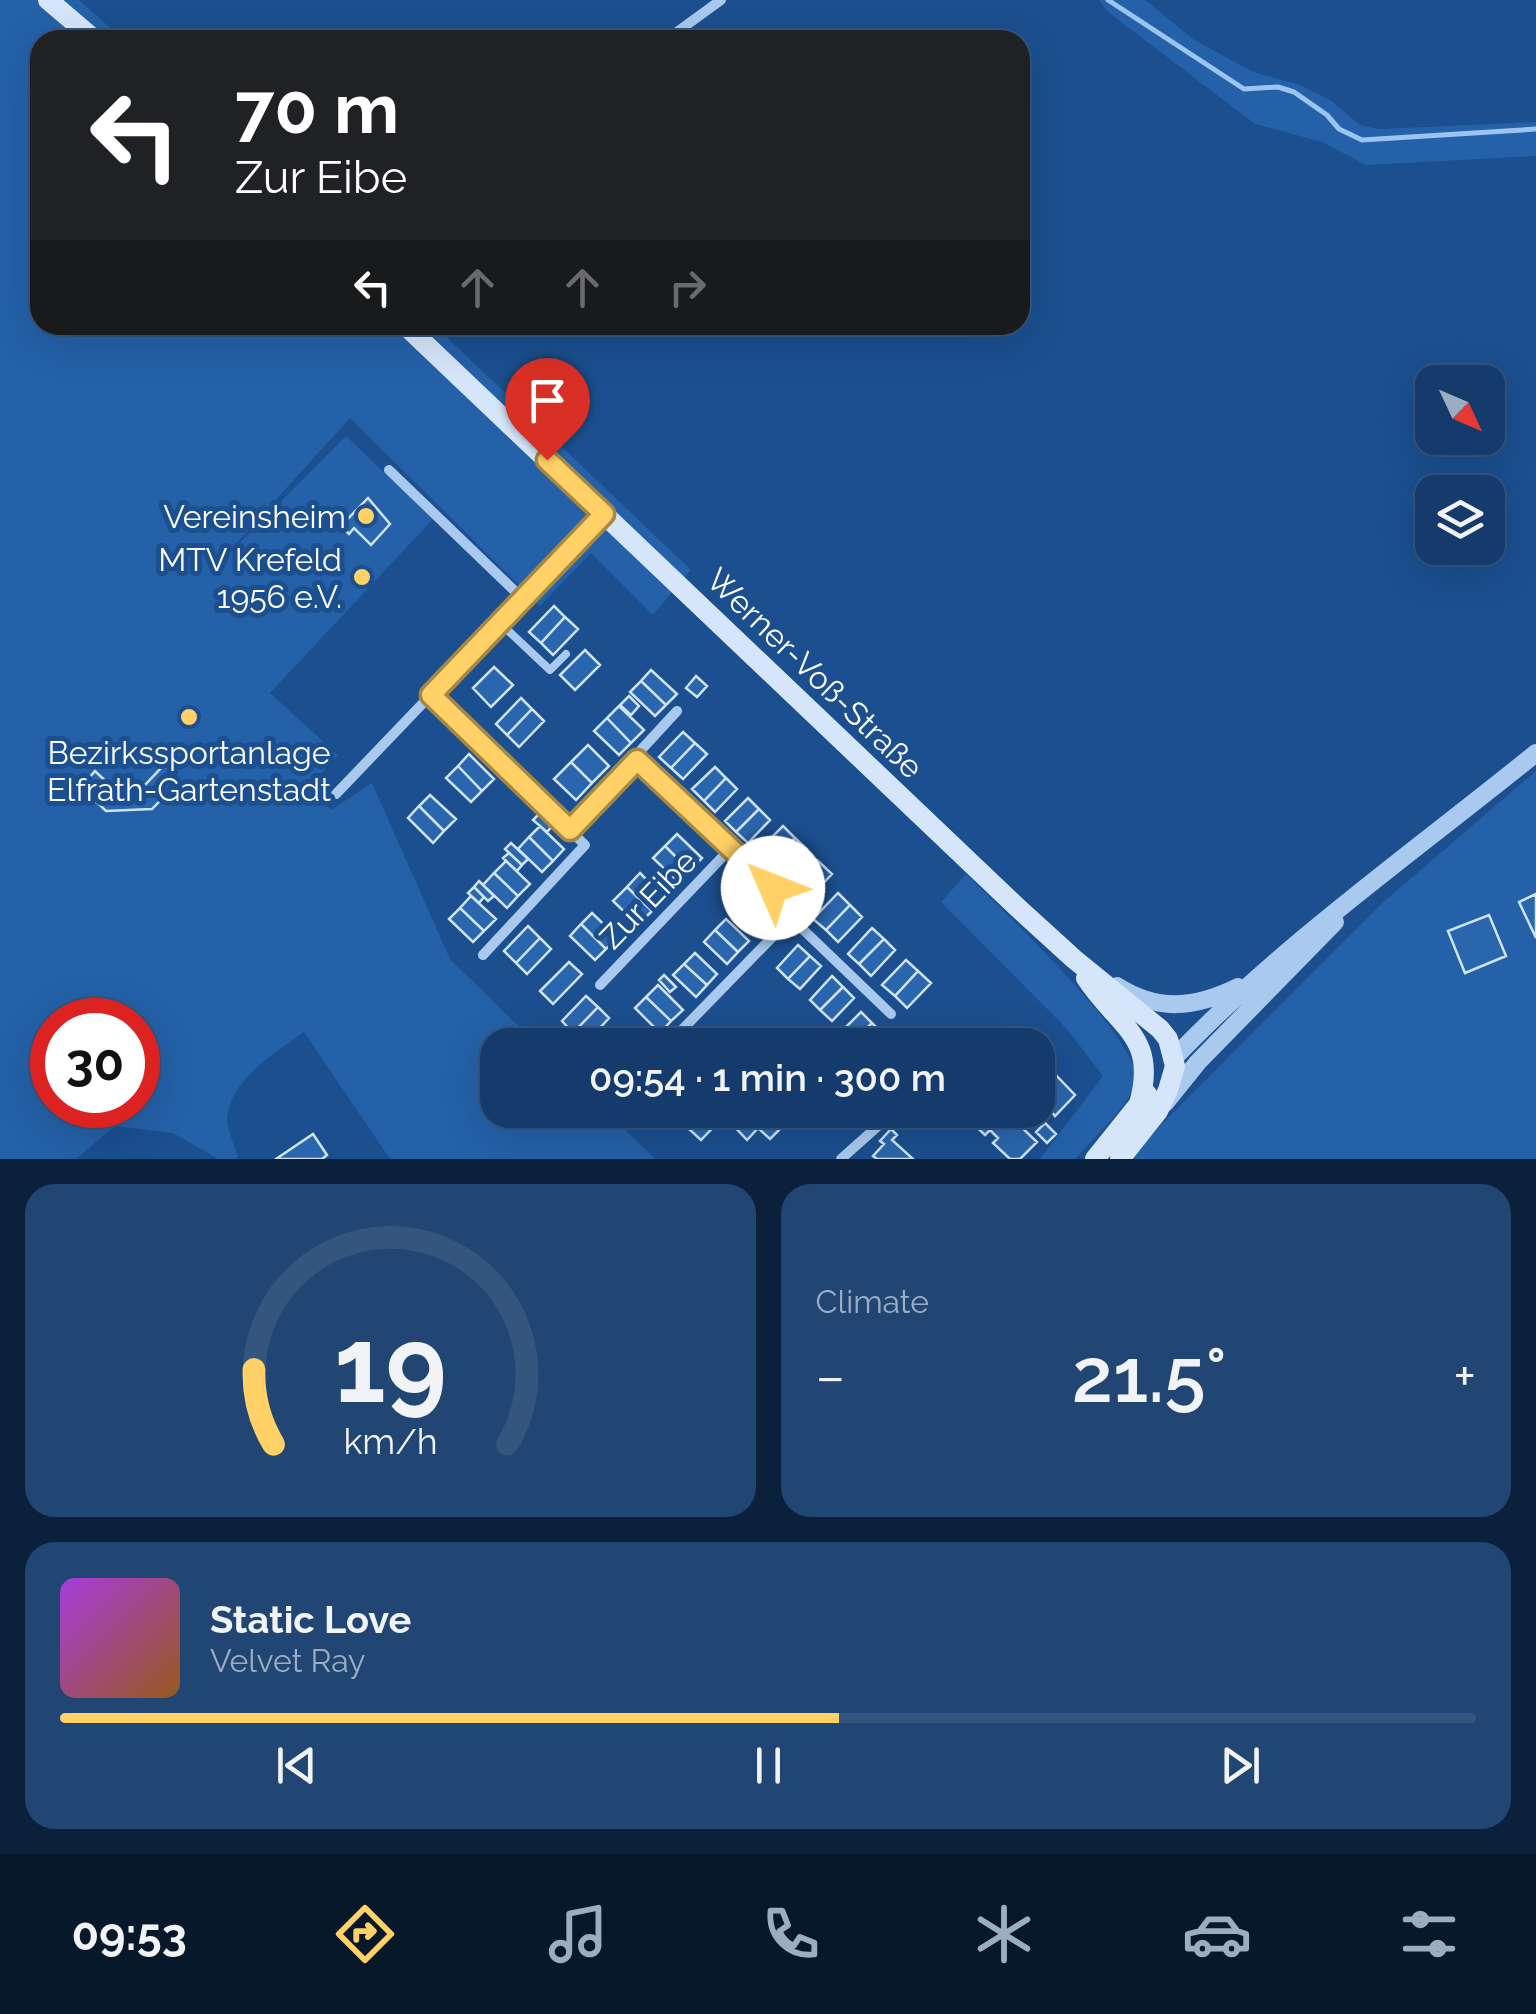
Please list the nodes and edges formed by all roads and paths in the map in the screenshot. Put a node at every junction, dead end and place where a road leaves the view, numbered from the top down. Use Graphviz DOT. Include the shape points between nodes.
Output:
graph roads {
  1 [pos="48,0"];
  2 [pos="721,0"];
  3 [pos="84,30"];
  4 [pos="680,30"];
  5 [pos="415,335"];
  6 [pos="389,470"];
  7 [pos="604,514"];
  8 [pos="522,599"];
  9 [pos="500,623"];
  10 [pos="566,654"];
  11 [pos="431,695"];
  12 [pos="677,711"];
  13 [pos="1536,753"];
  14 [pos="637,760"];
  15 [pos="336,794"];
  16 [pos="570,830"];
  17 [pos="731,848"];
  18 [pos="1358,896"];
  19 [pos="790,918"];
  20 [pos="483,955"];
  21 [pos="1074,959"];
  22 [pos="1256,977"];
  23 [pos="600,985"];
  24 [pos="892,1014"];
  25 [pos="683,1028"];
  26 [pos="1142,1048"];
  27 [pos="1198,1062"];
  28 [pos="1173,1063"];
  29 [pos="1149,1108"];
  30 [pos="876,1128"];
  31 [pos="842,1159"];
  32 [pos="1095,1159"];
  33 [pos="1120,1159"];
  1 -- 3 [label="main road"];
  2 -- 4 [label="street"];
  5 -- 7 [label="main road, Werner-Voß-Straße"];
  6 -- 8 [label="street"];
  7 -- 8 [label="street"];
  7 -- 21 [label="main road, Werner-Voß-Straße"];
  8 -- 9 [label="street"];
  9 -- 10 [label="lane" via="550,670"];
  9 -- 11 [label="street"];
  11 -- 15 [label="street"];
  11 -- 16 [label="street"];
  12 -- 14 [label="street"];
  13 -- 18 [label="street"];
  14 -- 16 [label="street"];
  14 -- 17 [label="street, Zur Eibe"];
  16 -- 20 [label="street" via="584,845"];
  17 -- 19 [label="street, Zur Eibe" via="794,908"];
  17 -- 23 [label="street, Zur Eibe"];
  18 -- 22 [label="street"];
  18 -- 27 [label="street"];
  19 -- 24 [label="street, Zur Eibe"];
  19 -- 25 [label="street"];
  21 -- 22 [label="street" via="1160,1005 1203,1001"];
  21 -- 26 [label="main road"];
  21 -- 28 [label="main road, Werner-Voß-Straße" via="1160,1028"];
  22 -- 28 [label="street"];
  26 -- 28 [label="main road" via="1154,1062"];
  26 -- 29 [label="main road"];
  27 -- 28 [label="street"];
  27 -- 29 [label="street"];
  28 -- 29 [label="main road"];
  29 -- 32 [label="main road"];
  29 -- 33 [label="main road"];
  30 -- 31 [label="street"];
}
